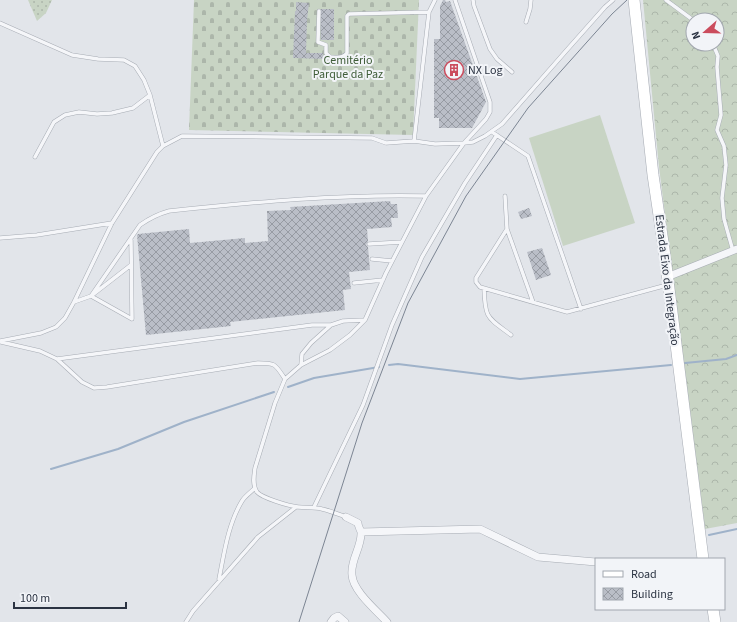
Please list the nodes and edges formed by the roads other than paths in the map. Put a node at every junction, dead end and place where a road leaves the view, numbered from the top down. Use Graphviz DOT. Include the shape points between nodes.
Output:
graph roads {
  1 [pos="435,0"];
  2 [pos="455,0"];
  3 [pos="473,0"];
  4 [pos="531,0"];
  5 [pos="613,0"];
  6 [pos="634,0"];
  7 [pos="666,0"];
  8 [pos="319,11"];
  9 [pos="429,12"];
  10 [pos="685,14"];
  11 [pos="526,22"];
  12 [pos="0,24"];
  13 [pos="716,52"];
  14 [pos="512,72"];
  15 [pos="150,95"];
  16 [pos="492,132"];
  17 [pos="497,135"];
  18 [pos="414,141"];
  19 [pos="464,143"];
  20 [pos="163,146"];
  21 [pos="35,156"];
  22 [pos="426,196"];
  23 [pos="505,196"];
  24 [pos="112,223"];
  25 [pos="507,229"];
  26 [pos="0,238"];
  27 [pos="131,239"];
  28 [pos="402,242"];
  29 [pos="369,244"];
  30 [pos="735,250"];
  31 [pos="372,259"];
  32 [pos="392,261"];
  33 [pos="131,265"];
  34 [pos="383,280"];
  35 [pos="668,280"];
  36 [pos="354,283"];
  37 [pos="484,288"];
  38 [pos="91,296"];
  39 [pos="74,302"];
  40 [pos="533,302"];
  41 [pos="581,309"];
  42 [pos="365,320"];
  43 [pos="331,325"];
  44 [pos="511,335"];
  45 [pos="0,341"];
  46 [pos="57,359"];
  47 [pos="301,365"];
  48 [pos="285,379"];
  49 [pos="255,488"];
  50 [pos="296,507"];
  51 [pos="314,507"];
  52 [pos="346,517"];
  53 [pos="361,532"];
  54 [pos="703,558"];
  55 [pos="595,562"];
  56 [pos="219,581"];
  57 [pos="713,610"];
  58 [pos="186,622"];
  59 [pos="330,622"];
  60 [pos="345,622"];
  61 [pos="387,622"];
  62 [pos="715,622"];
  1 -- 9 [label="lane"];
  2 -- 19 [label="lane" via="490,102 490,112 486,119"];
  3 -- 14 [label="lane" via="490,49 496,59"];
  4 -- 11 [label="lane"];
  5 -- 16 [label="lane"];
  6 -- 35 [label="main road, Estrada Eixo da Integração" via="653,175"];
  7 -- 10 [label="lane"];
  8 -- 9 [label="lane" via="318,42 326,45 326,53 333,58 342,57 347,53 349,14"];
  9 -- 18 [label="lane"];
  12 -- 15 [label="lane" via="72,56 124,60 135,66"];
  13 -- 30 [label="lane" via="721,115 717,130 724,146 726,165 722,198 724,218"];
  15 -- 20 [label="lane"];
  15 -- 21 [label="lane" via="133,108 97,114 79,112 65,115 54,122"];
  16 -- 17 [label="lane"];
  16 -- 19 [label="lane" via="474,142"];
  17 -- 41 [label="lane" via="528,156"];
  17 -- 51 [label="lane" via="465,183 422,257 392,325 363,405"];
  18 -- 19 [label="lane" via="435,144"];
  18 -- 20 [label="lane" via="386,143 372,138 182,136"];
  19 -- 22 [label="lane"];
  20 -- 24 [label="lane"];
  22 -- 27 [label="lane" via="305,198 169,211 140,225"];
  22 -- 28 [label="lane"];
  23 -- 25 [label="lane"];
  24 -- 26 [label="lane"];
  24 -- 39 [label="lane"];
  25 -- 37 [label="lane" via="476,278 477,285"];
  25 -- 40 [label="lane"];
  27 -- 33 [label="lane"];
  27 -- 38 [label="lane"];
  28 -- 29 [label="lane"];
  28 -- 32 [label="lane"];
  30 -- 35 [label="street"];
  31 -- 32 [label="lane"];
  32 -- 34 [label="lane"];
  33 -- 38 [label="lane"];
  33 -- 38 [label="lane" via="132,318"];
  34 -- 36 [label="lane"];
  34 -- 42 [label="lane"];
  35 -- 41 [label="lane"];
  35 -- 54 [label="main road, Estrada Eixo da Integração"];
  37 -- 40 [label="lane"];
  37 -- 44 [label="lane" via="489,318"];
  38 -- 39 [label="lane"];
  39 -- 45 [label="lane" via="65,318 56,327"];
  40 -- 41 [label="lane" via="567,312"];
  42 -- 43 [label="lane" via="343,321"];
  42 -- 47 [label="lane" via="330,350"];
  43 -- 46 [label="lane" via="312,325"];
  43 -- 47 [label="lane" via="302,354"];
  45 -- 46 [label="lane" via="40,351"];
  46 -- 48 [label="lane" via="82,382 94,388 258,363 271,363 278,367"];
  47 -- 48 [label="lane"];
  48 -- 49 [label="lane" via="259,455 254,477"];
  49 -- 50 [label="lane" via="265,497"];
  49 -- 56 [label="lane" via="242,500 233,518"];
  50 -- 51 [label="lane"];
  50 -- 56 [label="lane" via="258,537"];
  51 -- 52 [label="lane"];
  52 -- 53 [label="street" via="358,523"];
  53 -- 55 [label="street" via="480,529 538,557"];
  53 -- 61 [label="street" via="353,563 353,580 357,589"];
  56 -- 58 [label="lane"];
  57 -- 62 [label="main road"];
  59 -- 60 [label="street" via="336,616"];
}
